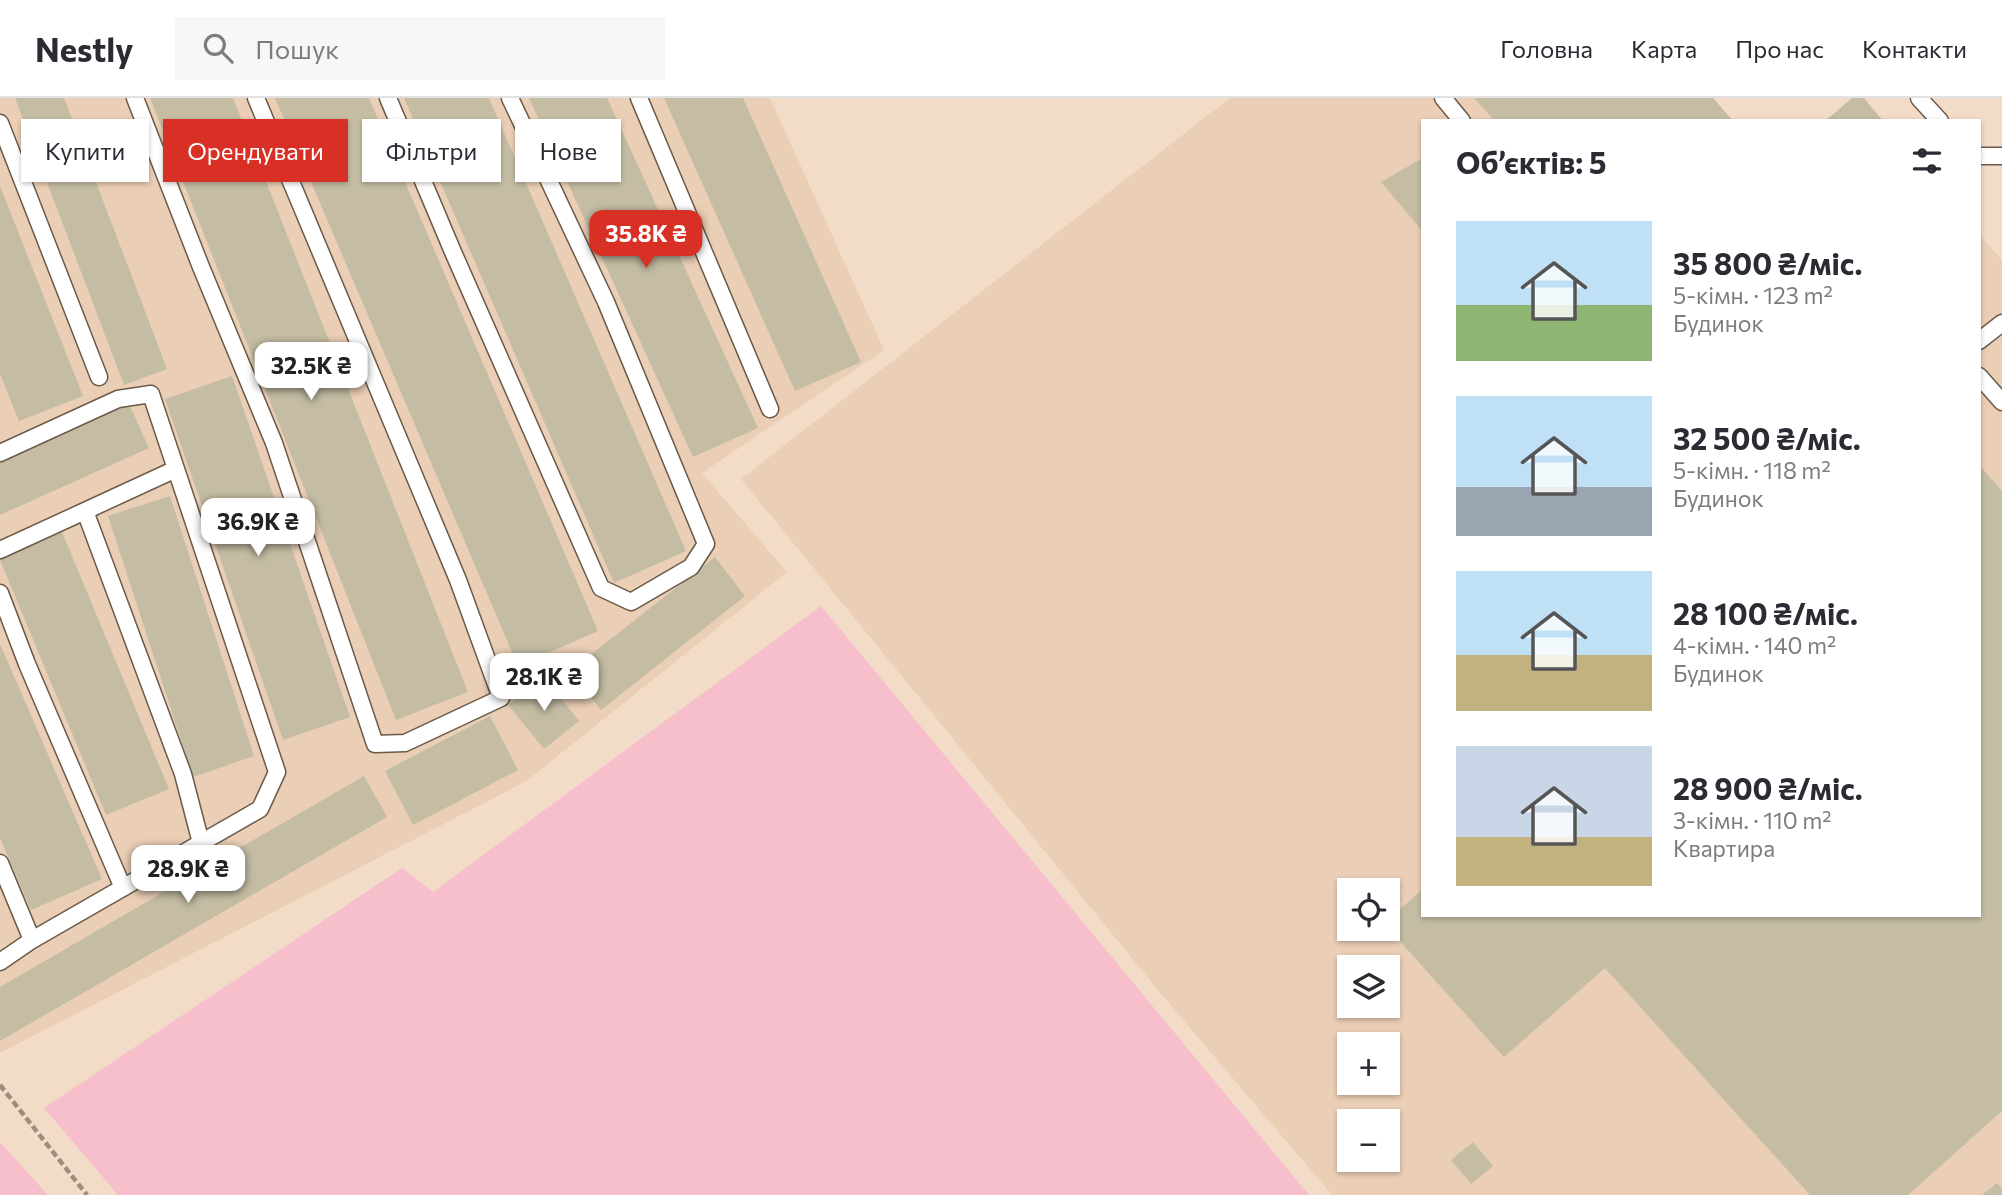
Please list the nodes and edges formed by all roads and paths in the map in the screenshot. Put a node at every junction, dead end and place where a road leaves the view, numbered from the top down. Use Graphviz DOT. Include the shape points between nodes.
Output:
graph roads {
  1 [pos="135,98"];
  2 [pos="257,98"];
  3 [pos="388,98"];
  4 [pos="510,98"];
  5 [pos="639,98"];
  6 [pos="1443,98"];
  7 [pos="1919,98"];
  8 [pos="1460,119"];
  9 [pos="1938,119"];
  10 [pos="0,123"];
  11 [pos="1981,156"];
  12 [pos="2002,156"];
  13 [pos="2002,323"];
  14 [pos="1981,339"];
  15 [pos="99,377"];
  16 [pos="1981,378"];
  17 [pos="2002,402"];
  18 [pos="770,409"];
  19 [pos="0,453"];
  20 [pos="176,469"];
  21 [pos="85,511"];
  22 [pos="0,550"];
  23 [pos="0,593"];
  24 [pos="201,843"];
  25 [pos="0,863"];
  26 [pos="122,888"];
  27 [pos="32,940"];
  28 [pos="0,962"];
  29 [pos="0,1085"];
  30 [pos="87,1195"];
  1 -- 2 [label="lane" via="274,443 375,744 405,743 501,698 458,580"];
  3 -- 4 [label="lane" via="601,588 631,602 691,567 706,544 606,302"];
  5 -- 18 [label="lane"];
  6 -- 8 [label="lane"];
  7 -- 9 [label="lane"];
  10 -- 15 [label="lane"];
  11 -- 12 [label="lane"];
  13 -- 14 [label="lane"];
  16 -- 17 [label="lane"];
  19 -- 20 [label="lane" via="118,399 151,394"];
  20 -- 21 [label="lane"];
  20 -- 24 [label="lane" via="277,772 260,809"];
  21 -- 22 [label="lane"];
  21 -- 24 [label="lane" via="183,774"];
  23 -- 26 [label="lane"];
  24 -- 26 [label="lane"];
  25 -- 27 [label="lane"];
  26 -- 27 [label="lane"];
  27 -- 28 [label="lane"];
  29 -- 30 [label="path"];
}
